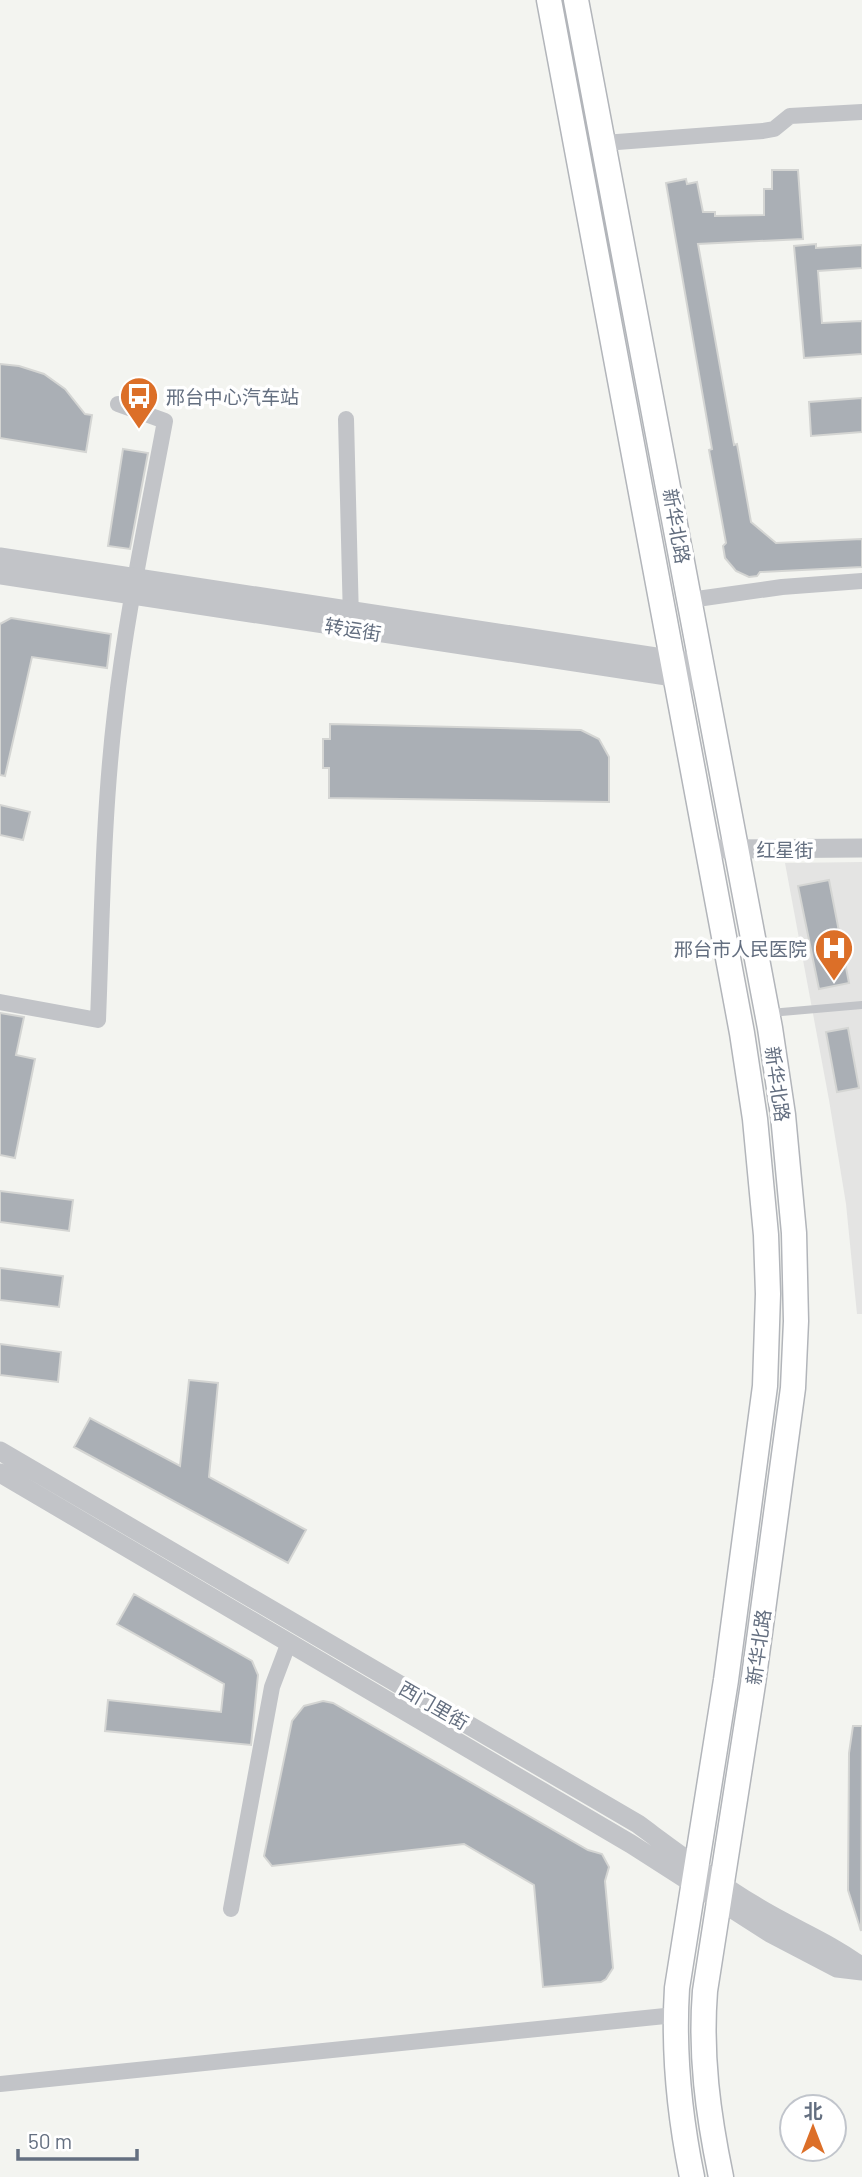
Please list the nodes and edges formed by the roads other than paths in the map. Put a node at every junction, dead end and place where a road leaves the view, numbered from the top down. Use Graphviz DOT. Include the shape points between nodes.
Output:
graph roads {
  1 [pos="549,0"];
  2 [pos="576,0"];
  3 [pos="862,112"];
  4 [pos="604,143"];
  5 [pos="118,404"];
  6 [pos="346,419"];
  7 [pos="0,557"];
  8 [pos="0,575"];
  9 [pos="862,581"];
  10 [pos="134,586"];
  11 [pos="690,600"];
  12 [pos="351,620"];
  13 [pos="675,669"];
  14 [pos="704,673"];
  15 [pos="862,848"];
  16 [pos="708,849"];
  17 [pos="737,849"];
  18 [pos="0,1002"];
  19 [pos="862,1005"];
  20 [pos="767,1014"];
  21 [pos="0,1451"];
  22 [pos="0,1473"];
  23 [pos="289,1642"];
  24 [pos="694,1875"];
  25 [pos="719,1893"];
  26 [pos="231,1909"];
  27 [pos="862,1969"];
  28 [pos="675,2015"];
  29 [pos="0,2084"];
  30 [pos="692,2177"];
  31 [pos="721,2177"];
  1 -- 13 [label="main road, 新华北路"];
  2 -- 4 [label="main road, 新华北路"];
  3 -- 4 [label="street" via="790,116 774,129 763,131"];
  4 -- 11 [label="main road, 新华北路"];
  5 -- 10 [label="street" via="165,421"];
  6 -- 12 [label="street"];
  7 -- 10 [label="street, 转运街"];
  8 -- 10 [label="street, 转运街"];
  9 -- 11 [label="street"];
  10 -- 12 [label="street, 转运街"];
  10 -- 18 [label="street" via="109,782 98,1020"];
  11 -- 14 [label="main road, 新华北路"];
  12 -- 13 [label="street, 转运街"];
  13 -- 14 [label="street, 转运街"];
  13 -- 16 [label="main road, 新华北路"];
  14 -- 17 [label="main road, 新华北路"];
  15 -- 17 [label="street, 红星街"];
  16 -- 17 [label="street, 红星街"];
  16 -- 24 [label="main road, 新华北路" via="754,1107 768,1307 761,1429"];
  17 -- 20 [label="main road, 新华北路"];
  19 -- 20 [label="lane"];
  20 -- 25 [label="main road, 新华北路" via="783,1115 794,1233 793,1388"];
  21 -- 24 [label="street, 西门里街" via="638,1825"];
  22 -- 23 [label="street"];
  23 -- 24 [label="street" via="631,1844"];
  23 -- 26 [label="street" via="272,1687"];
  24 -- 25 [label="street, 西门里街"];
  24 -- 28 [label="main road, 新华北路"];
  25 -- 27 [label="street, 西门里街" via="820,1960 837,1968"];
  25 -- 31 [label="main road, 新华北路" via="702,2034 704,2082"];
  28 -- 29 [label="street"];
  28 -- 30 [label="main road, 新华北路" via="676,2084"];
}
